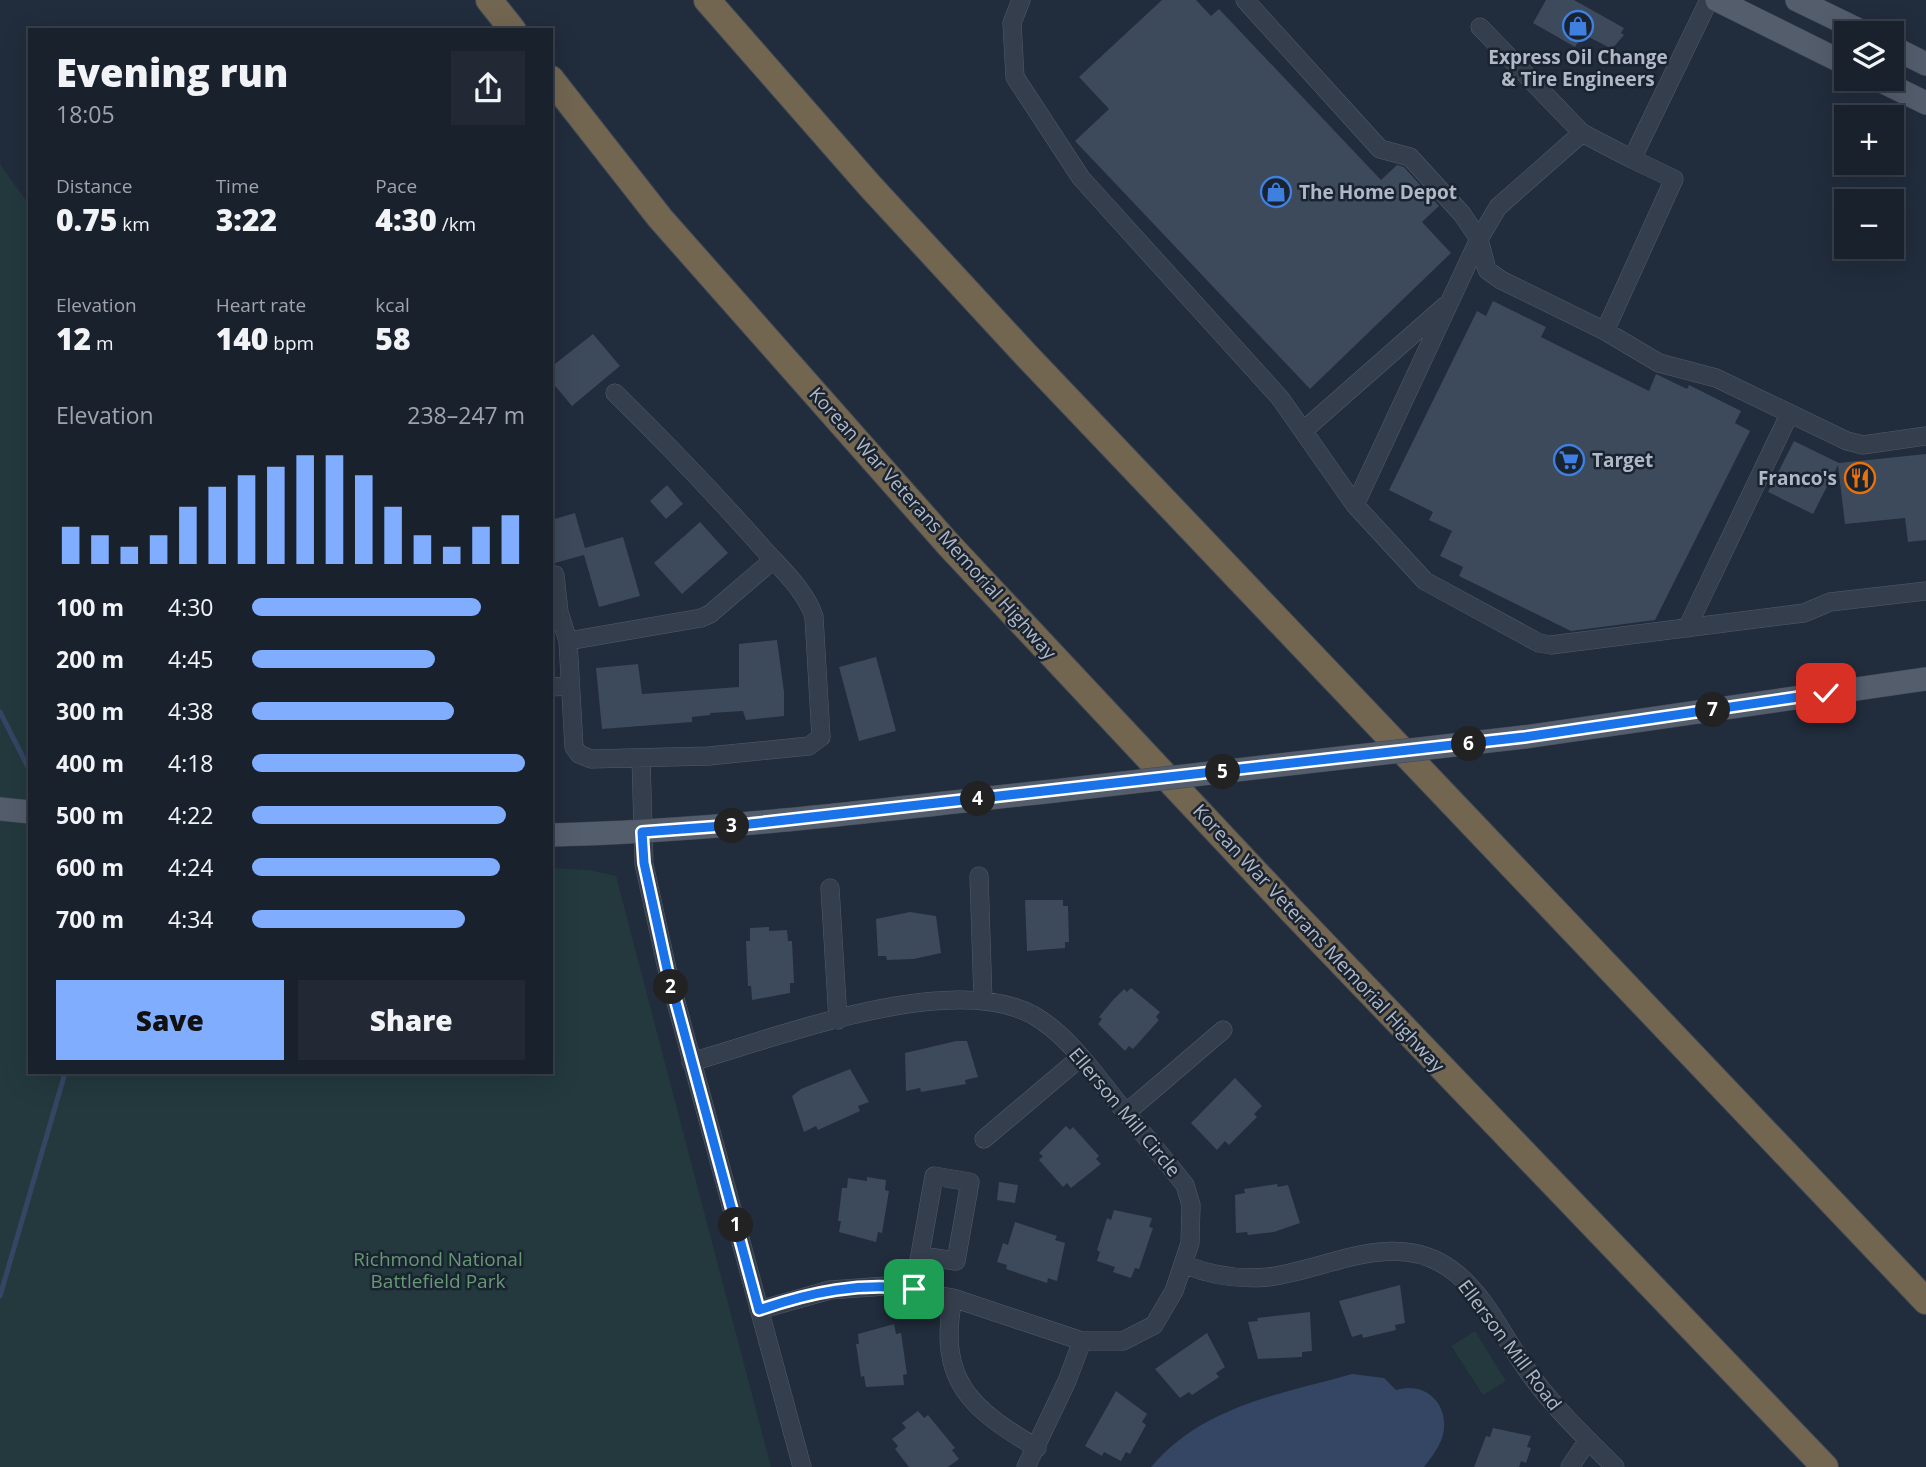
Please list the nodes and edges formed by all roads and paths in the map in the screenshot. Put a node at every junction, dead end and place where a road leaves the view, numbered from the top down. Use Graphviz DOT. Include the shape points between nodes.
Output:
graph roads {
  1 [pos="489,0"];
  2 [pos="707,0"];
  3 [pos="1021,0"];
  4 [pos="1245,0"];
  5 [pos="1709,0"];
  6 [pos="1717,0"];
  7 [pos="1797,0"];
  8 [pos="1840,21"];
  9 [pos="1480,27"];
  10 [pos="511,28"];
  11 [pos="1904,53"];
  12 [pos="1834,58"];
  13 [pos="1926,64"];
  14 [pos="553,82"];
  15 [pos="1902,91"];
  16 [pos="1926,103"];
  17 [pos="1582,133"];
  18 [pos="1632,159"];
  19 [pos="1479,239"];
  20 [pos="1450,301"];
  21 [pos="1605,331"];
  22 [pos="615,393"];
  23 [pos="1789,415"];
  24 [pos="1303,430"];
  25 [pos="1926,436"];
  26 [pos="1355,505"];
  27 [pos="773,560"];
  28 [pos="555,575"];
  29 [pos="1926,591"];
  30 [pos="1686,628"];
  31 [pos="568,641"];
  32 [pos="1926,679"];
  33 [pos="560,686"];
  34 [pos="641,758"];
  35 [pos="0,809"];
  36 [pos="28,811"];
  37 [pos="642,832"];
  38 [pos="553,835"];
  39 [pos="979,876"];
  40 [pos="830,888"];
  41 [pos="983,1000"];
  42 [pos="838,1020"];
  43 [pos="1223,1030"];
  44 [pos="1081,1057"];
  45 [pos="691,1062"];
  46 [pos="1126,1113"];
  47 [pos="984,1139"];
  48 [pos="920,1256"];
  49 [pos="1185,1265"];
  50 [pos="914,1289"];
  51 [pos="953,1298"];
  52 [pos="1926,1301"];
  53 [pos="759,1310"];
  54 [pos="1082,1341"];
  55 [pos="1588,1440"];
  56 [pos="1037,1448"];
  57 [pos="802,1467"];
  58 [pos="1026,1467"];
  59 [pos="1570,1467"];
  60 [pos="1615,1467"];
  61 [pos="1825,1467"];
  1 -- 10 [label="highway"];
  2 -- 52 [label="highway" via="1017,345"];
  3 -- 24 [label="street" via="1012,23 1014,77 1081,178 1280,398"];
  4 -- 19 [label="street" via="1380,149 1410,158"];
  5 -- 18 [label="street"];
  6 -- 12 [label="main road"];
  7 -- 8 [label="main road"];
  9 -- 17 [label="street"];
  11 -- 13 [label="main road"];
  14 -- 61 [label="highway, Korean War Veterans Memorial Highway" via="660,218 948,544 1290,910"];
  15 -- 16 [label="main road"];
  17 -- 18 [label="street"];
  17 -- 19 [label="street" via="1498,207"];
  18 -- 21 [label="street" via="1674,179"];
  19 -- 20 [label="street"];
  19 -- 21 [label="street" via="1487,270"];
  20 -- 24 [label="street"];
  20 -- 26 [label="street"];
  21 -- 23 [label="street" via="1659,363 1716,379"];
  22 -- 27 [label="street" via="692,468"];
  23 -- 25 [label="street" via="1863,444"];
  23 -- 30 [label="street"];
  24 -- 26 [label="street"];
  26 -- 30 [label="street" via="1425,581 1539,643"];
  27 -- 31 [label="street" via="701,618"];
  27 -- 34 [label="street" via="811,606 814,617 821,737 809,746"];
  28 -- 31 [label="street"];
  29 -- 30 [label="street" via="1830,602 1804,613"];
  31 -- 33 [label="street"];
  32 -- 37 [label="main road, bridge" via="1524,737"];
  33 -- 34 [label="street" via="579,754 591,759"];
  34 -- 37 [label="street"];
  35 -- 36 [label="main road"];
  37 -- 38 [label="main road"];
  37 -- 45 [label="street" via="644,863"];
  39 -- 41 [label="street"];
  40 -- 42 [label="street"];
  41 -- 42 [label="street, Ellerson Mill Circle" via="904,1003"];
  41 -- 44 [label="street, Ellerson Mill Circle" via="1032,1015"];
  42 -- 45 [label="street, Ellerson Mill Circle"];
  43 -- 46 [label="street"];
  44 -- 46 [label="street, Ellerson Mill Circle"];
  44 -- 47 [label="street"];
  45 -- 53 [label="street"];
  46 -- 49 [label="street, Ellerson Mill Circle" via="1185,1185 1191,1215"];
  48 -- 48 [label="street" via="934,1176 970,1182 956,1261"];
  48 -- 50 [label="street"];
  49 -- 54 [label="street, Ellerson Mill Circle" via="1154,1325 1123,1341"];
  49 -- 55 [label="street, Ellerson Mill Road" via="1242,1278 1390,1250 1430,1259 1458,1275 1479,1298 1553,1405"];
  50 -- 51 [label="street, Ellerson Mill Circle"];
  50 -- 53 [label="street, Ellerson Mill Circle" via="830,1290"];
  51 -- 54 [label="street, Ellerson Mill Circle"];
  51 -- 56 [label="street" via="948,1340 967,1394 989,1418"];
  53 -- 57 [label="street"];
  54 -- 56 [label="street"];
  55 -- 59 [label="street"];
  55 -- 60 [label="street, Ellerson Mill Road"];
  56 -- 58 [label="street"];
}
